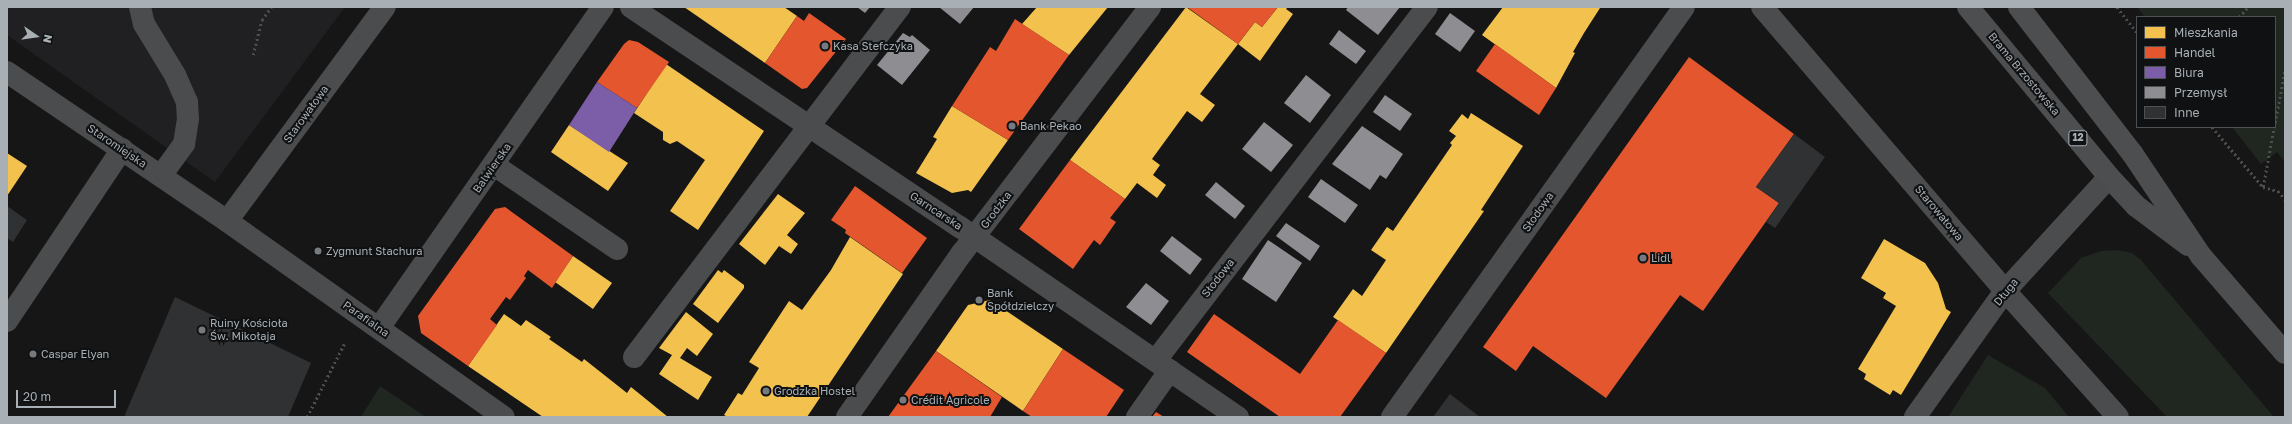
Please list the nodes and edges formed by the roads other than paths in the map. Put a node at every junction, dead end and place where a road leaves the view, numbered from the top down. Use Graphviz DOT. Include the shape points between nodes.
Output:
graph roads {
  1 [pos="140,7"];
  2 [pos="385,7"];
  3 [pos="603,7"];
  4 [pos="632,7"];
  5 [pos="900,7"];
  6 [pos="1150,7"];
  7 [pos="1427,7"];
  8 [pos="1684,7"];
  9 [pos="1762,7"];
  10 [pos="1968,7"];
  11 [pos="2019,7"];
  12 [pos="7,72"];
  13 [pos="808,126"];
  14 [pos="122,149"];
  15 [pos="494,165"];
  16 [pos="161,176"];
  17 [pos="2109,177"];
  18 [pos="228,221"];
  19 [pos="975,237"];
  20 [pos="617,249"];
  21 [pos="2201,256"];
  22 [pos="2005,291"];
  23 [pos="7,321"];
  24 [pos="379,328"];
  25 [pos="2285,353"];
  26 [pos="634,357"];
  27 [pos="1163,365"];
  28 [pos="504,417"];
  29 [pos="847,417"];
  30 [pos="1137,417"];
  31 [pos="1238,417"];
  32 [pos="1392,417"];
  33 [pos="1915,417"];
  34 [pos="2118,417"];
  1 -- 16 [label="street" via="144,24 175,75 187,102 188,119 184,144"];
  2 -- 18 [label="street, Starowałowa"];
  3 -- 15 [label="street, Balwierska"];
  4 -- 13 [label="street, Garncarska"];
  5 -- 13 [label="street"];
  6 -- 19 [label="street, Grodzka"];
  7 -- 27 [label="street, Słodowa"];
  8 -- 32 [label="street, Słodowa"];
  9 -- 22 [label="street, Starowałowa"];
  10 -- 17 [label="main road, Brama Brzostowska / 12"];
  11 -- 21 [label="main road, Brama Brzostowska / 12" via="2132,153"];
  12 -- 14 [label="street, Staromiejska"];
  13 -- 19 [label="street, Garncarska"];
  13 -- 26 [label="street"];
  14 -- 16 [label="street, Staromiejska"];
  14 -- 23 [label="street"];
  15 -- 20 [label="street"];
  15 -- 24 [label="street, Balwierska"];
  16 -- 18 [label="street, Staromiejska"];
  17 -- 21 [label="main road, Brama Brzostowska / 12" via="2136,206"];
  17 -- 22 [label="street, Długa"];
  18 -- 24 [label="street, Parafialna"];
  19 -- 27 [label="street, Garncarska"];
  19 -- 29 [label="street, Grodzka"];
  21 -- 25 [label="main road, Brama Brzostowska / 12"];
  22 -- 33 [label="street, Długa"];
  22 -- 34 [label="street, Starowałowa"];
  24 -- 28 [label="street, Parafialna"];
  27 -- 30 [label="street, Słodowa"];
  27 -- 31 [label="street, Garncarska"];
}
